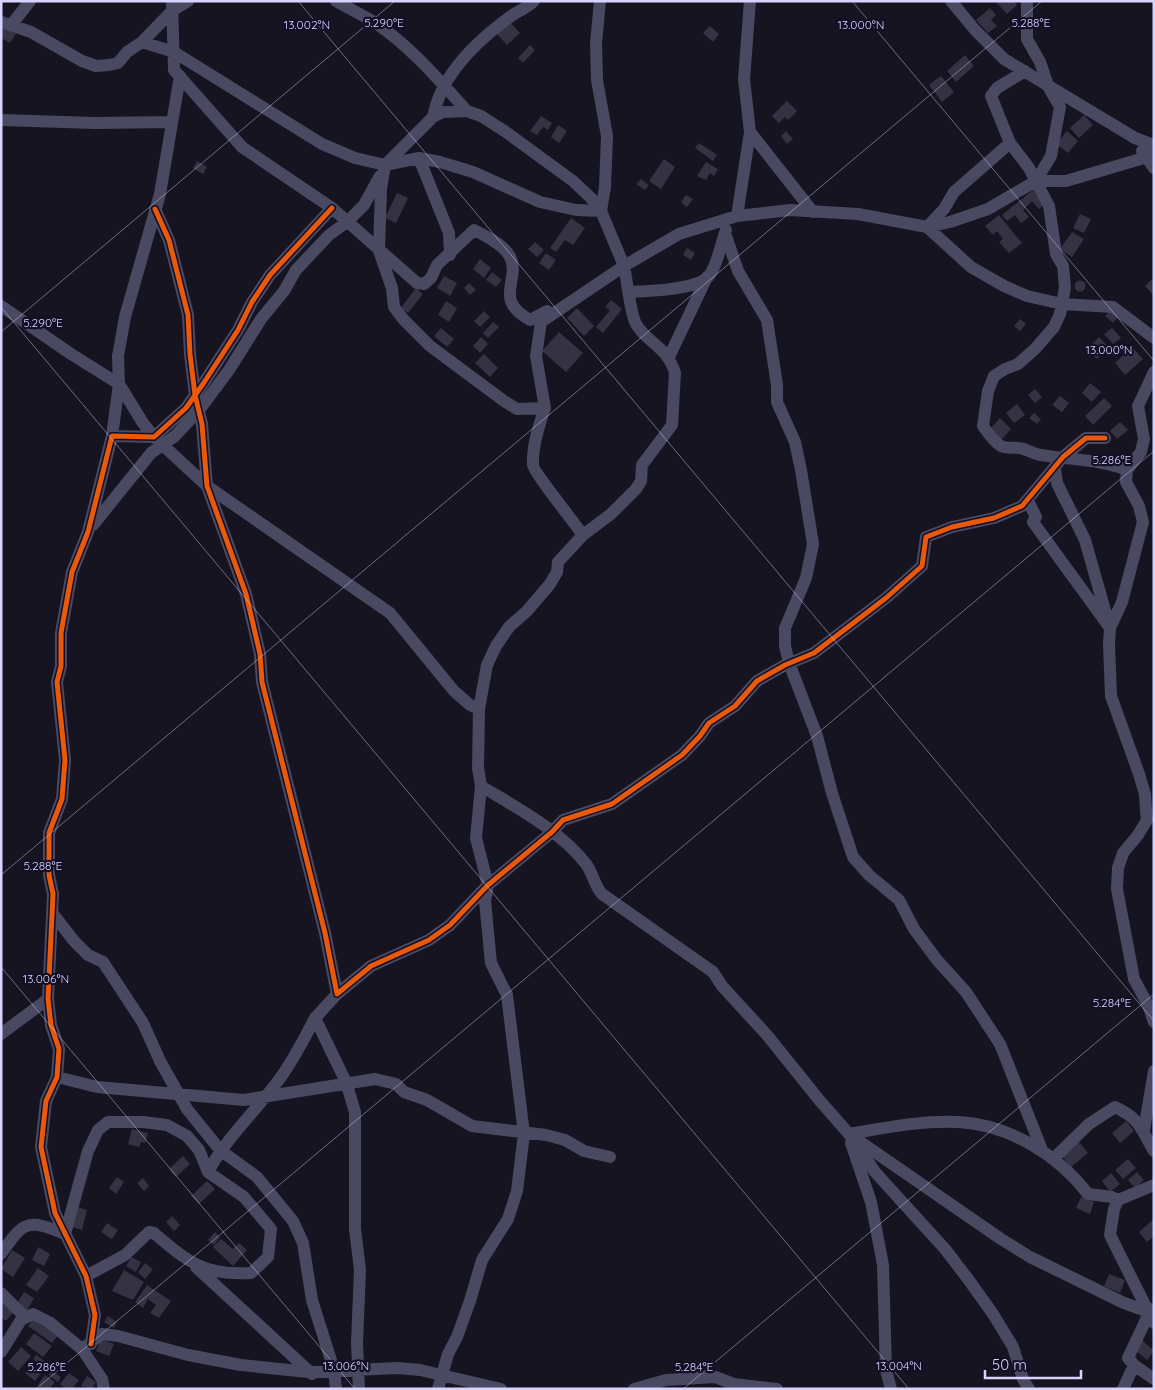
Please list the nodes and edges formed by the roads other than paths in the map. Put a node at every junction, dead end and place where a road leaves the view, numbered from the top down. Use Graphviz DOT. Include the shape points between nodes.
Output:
graph roads {
  1 [pos="30,1"];
  2 [pos="188,1"];
  3 [pos="336,1"];
  4 [pos="534,1"];
  5 [pos="600,1"];
  6 [pos="750,1"];
  7 [pos="951,1"];
  8 [pos="1027,1"];
  9 [pos="173,6"];
  10 [pos="7,23"];
  11 [pos="142,42"];
  12 [pos="174,52"];
  13 [pos="1026,71"];
  14 [pos="180,76"];
  15 [pos="444,86"];
  16 [pos="1049,88"];
  17 [pos="467,111"];
  18 [pos="433,116"];
  19 [pos="1,120"];
  20 [pos="172,122"];
  21 [pos="750,132"];
  22 [pos="1135,138"];
  23 [pos="1010,143"];
  24 [pos="1154,145"];
  25 [pos="1149,156"];
  26 [pos="419,158"];
  27 [pos="385,165"];
  28 [pos="1154,168"];
  29 [pos="1036,181"];
  30 [pos="332,208"];
  31 [pos="155,209"];
  32 [pos="601,211"];
  33 [pos="813,212"];
  34 [pos="734,217"];
  35 [pos="347,222"];
  36 [pos="927,226"];
  37 [pos="725,233"];
  38 [pos="379,252"];
  39 [pos="450,255"];
  40 [pos="624,266"];
  41 [pos="707,277"];
  42 [pos="629,292"];
  43 [pos="1062,304"];
  44 [pos="1,306"];
  45 [pos="561,307"];
  46 [pos="1154,338"];
  47 [pos="669,357"];
  48 [pos="1154,372"];
  49 [pos="119,384"];
  50 [pos="195,395"];
  51 [pos="545,408"];
  52 [pos="200,409"];
  53 [pos="112,436"];
  54 [pos="1105,438"];
  55 [pos="159,441"];
  56 [pos="1063,457"];
  57 [pos="1055,469"];
  58 [pos="1127,470"];
  59 [pos="207,486"];
  60 [pos="1028,500"];
  61 [pos="88,532"];
  62 [pos="583,535"];
  63 [pos="1110,628"];
  64 [pos="789,663"];
  65 [pos="479,709"];
  66 [pos="481,786"];
  67 [pos="1150,824"];
  68 [pos="552,832"];
  69 [pos="488,885"];
  70 [pos="53,914"];
  71 [pos="337,994"];
  72 [pos="48,999"];
  73 [pos="315,1018"];
  74 [pos="1154,1022"];
  75 [pos="1,1034"];
  76 [pos="1154,1070"];
  77 [pos="57,1078"];
  78 [pos="346,1082"];
  79 [pos="178,1093"];
  80 [pos="264,1098"];
  81 [pos="1144,1130"];
  82 [pos="524,1134"];
  83 [pos="849,1134"];
  84 [pos="220,1150"];
  85 [pos="1042,1150"];
  86 [pos="1154,1151"];
  87 [pos="610,1156"];
  88 [pos="1053,1159"];
  89 [pos="208,1172"];
  90 [pos="1154,1185"];
  91 [pos="1118,1200"];
  92 [pos="66,1234"];
  93 [pos="1,1254"];
  94 [pos="196,1266"];
  95 [pos="86,1276"];
  96 [pos="1,1293"];
  97 [pos="1152,1313"];
  98 [pos="25,1317"];
  99 [pos="87,1347"];
  100 [pos="1,1352"];
  101 [pos="1134,1365"];
  102 [pos="334,1370"];
  103 [pos="357,1370"];
  104 [pos="308,1372"];
  105 [pos="442,1374"];
  106 [pos="1154,1379"];
  107 [pos="340,1387"];
  108 [pos="104,1389"];
  109 [pos="358,1389"];
  110 [pos="438,1389"];
  111 [pos="501,1389"];
  112 [pos="634,1389"];
  113 [pos="776,1389"];
  114 [pos="892,1389"];
  115 [pos="1030,1389"];
  116 [pos="1123,1389"];
  1 -- 10 [label="street"];
  2 -- 9 [label="street"];
  3 -- 15 [label="street" via="377,24 428,67"];
  4 -- 15 [label="street" via="481,42 455,69"];
  5 -- 32 [label="street" via="597,80 607,136"];
  6 -- 21 [label="street" via="744,79"];
  7 -- 13 [label="street" via="1004,59"];
  8 -- 16 [label="street" via="1027,39"];
  9 -- 11 [label="street"];
  9 -- 12 [label="street"];
  10 -- 11 [label="street" via="96,66 118,63"];
  11 -- 12 [label="street"];
  12 -- 14 [label="street" via="174,70"];
  12 -- 27 [label="street" via="322,144 355,158"];
  13 -- 16 [label="street"];
  13 -- 23 [label="street" via="997,88 991,96"];
  14 -- 20 [label="street"];
  14 -- 30 [label="street" via="242,147"];
  15 -- 17 [label="street"];
  15 -- 18 [label="street"];
  16 -- 22 [label="street"];
  16 -- 29 [label="street" via="1060,106 1051,156"];
  17 -- 18 [label="street"];
  17 -- 32 [label="street" via="506,132 573,181"];
  18 -- 27 [label="street"];
  19 -- 20 [label="street"];
  20 -- 31 [label="street"];
  21 -- 33 [label="street"];
  21 -- 34 [label="street"];
  22 -- 24 [label="street"];
  22 -- 25 [label="street"];
  23 -- 29 [label="street"];
  23 -- 36 [label="street" via="954,192 944,209"];
  25 -- 28 [label="street"];
  25 -- 29 [label="street" via="1098,173 1066,180"];
  26 -- 27 [label="street"];
  26 -- 32 [label="street" via="473,172 540,202 576,210"];
  26 -- 39 [label="street" via="449,233"];
  27 -- 35 [label="street" via="364,205"];
  27 -- 38 [label="street"];
  29 -- 36 [label="street" via="988,209"];
  29 -- 43 [label="street" via="1049,206 1056,254 1063,266 1065,288"];
  30 -- 35 [label="street"];
  30 -- 50 [label="street" via="270,275"];
  31 -- 49 [label="street" via="125,317 118,356"];
  31 -- 50 [label="street" via="169,240 188,315"];
  32 -- 40 [label="street"];
  33 -- 34 [label="street" via="790,210"];
  33 -- 36 [label="street" via="858,214"];
  34 -- 37 [label="street"];
  34 -- 40 [label="street" via="679,234"];
  35 -- 38 [label="street"];
  35 -- 52 [label="street" via="329,235 296,270"];
  36 -- 43 [label="street" via="972,267 988,277 1027,296"];
  37 -- 41 [label="street"];
  37 -- 64 [label="street" via="738,271 767,320 777,402 794,442 810,521 811,560 786,628 785,646"];
  38 -- 39 [label="street" via="417,283 424,284 437,265"];
  38 -- 51 [label="street" via="392,288 394,307 430,346 517,409"];
  39 -- 45 [label="street" via="474,230 489,237 509,256 511,303 525,317 530,320"];
  40 -- 42 [label="street"];
  40 -- 45 [label="street"];
  41 -- 42 [label="street" via="692,284"];
  41 -- 47 [label="street"];
  42 -- 47 [label="street" via="636,323"];
  43 -- 46 [label="street" via="1113,307"];
  43 -- 56 [label="street" via="1054,327 1035,349 1018,364 994,376 988,391 983,426 1002,447"];
  44 -- 49 [label="street"];
  45 -- 51 [label="street" via="541,322 537,342 536,356"];
  47 -- 62 [label="street" via="674,373 672,424 642,465 641,481 636,489"];
  48 -- 58 [label="street" via="1138,406 1144,439 1141,452"];
  49 -- 53 [label="street"];
  49 -- 55 [label="street" via="143,423"];
  50 -- 52 [label="street"];
  50 -- 55 [label="street"];
  51 -- 62 [label="street" via="534,449 535,473"];
  52 -- 55 [label="street" via="175,436"];
  52 -- 59 [label="street"];
  53 -- 55 [label="street"];
  53 -- 61 [label="street"];
  54 -- 56 [label="street" via="1086,438"];
  55 -- 59 [label="street"];
  55 -- 61 [label="street"];
  56 -- 57 [label="street"];
  56 -- 58 [label="street" via="1110,463"];
  57 -- 60 [label="street"];
  57 -- 63 [label="street" via="1057,483 1085,540"];
  58 -- 63 [label="street" via="1126,482 1139,506 1143,522 1122,602"];
  59 -- 65 [label="street" via="390,613 454,691"];
  59 -- 71 [label="street" via="246,594 260,654 262,682 325,933"];
  60 -- 63 [label="street" via="1036,517 1033,522"];
  60 -- 64 [label="street" via="994,518 952,527 926,538 922,566 814,653"];
  61 -- 70 [label="street" via="72,572 57,682 65,760 62,799 49,833"];
  62 -- 65 [label="street" via="558,562 558,572 550,584 509,627 496,646 487,664"];
  63 -- 67 [label="street" via="1111,696 1145,794"];
  64 -- 68 [label="street" via="757,681 735,706 709,723 682,755 612,804 563,820"];
  64 -- 85 [label="street" via="817,736 853,857 899,900 914,929 966,992 995,1036"];
  65 -- 66 [label="street" via="478,768"];
  66 -- 68 [label="street"];
  66 -- 69 [label="street" via="476,838"];
  67 -- 74 [label="street" via="1123,853 1116,889 1134,979"];
  68 -- 69 [label="street"];
  68 -- 83 [label="street" via="585,863 602,894 713,972"];
  69 -- 71 [label="street" via="450,925 429,940 371,966"];
  69 -- 82 [label="street" via="485,901 491,963 507,995"];
  70 -- 72 [label="street"];
  70 -- 79 [label="street" via="88,955 103,962 144,1023"];
  71 -- 73 [label="street"];
  72 -- 75 [label="street"];
  72 -- 77 [label="street" via="51,1025 59,1048"];
  73 -- 78 [label="street"];
  73 -- 80 [label="street" via="291,1061"];
  76 -- 81 [label="street"];
  77 -- 79 [label="street" via="97,1087"];
  77 -- 92 [label="street" via="46,1101 41,1147 55,1212"];
  78 -- 80 [label="street"];
  78 -- 82 [label="street" via="388,1080 404,1092 427,1100 472,1126"];
  78 -- 103 [label="street" via="355,1112 355,1228 360,1270"];
  79 -- 80 [label="street" via="244,1100"];
  79 -- 84 [label="street" via="186,1109"];
  80 -- 84 [label="street"];
  81 -- 86 [label="street"];
  81 -- 88 [label="street" via="1116,1107 1089,1124"];
  82 -- 87 [label="street" via="546,1135 565,1140 584,1151"];
  82 -- 105 [label="street" via="517,1191 508,1219 482,1260"];
  83 -- 85 [label="street" via="887,1127 958,1122 982,1125"];
  83 -- 97 [label="street" via="1001,1240 1030,1257"];
  83 -- 114 [label="street" via="871,1202 883,1265 886,1370"];
  83 -- 115 [label="street" via="876,1172 945,1249 993,1314"];
  84 -- 89 [label="street"];
  84 -- 102 [label="street" via="257,1177 293,1222 303,1243 312,1300"];
  85 -- 88 [label="street"];
  88 -- 91 [label="street" via="1070,1172 1088,1194"];
  89 -- 92 [label="street" via="199,1150 187,1136 167,1126 108,1122 98,1130 88,1151"];
  89 -- 94 [label="street" via="244,1197 271,1229 268,1257 251,1273 238,1274"];
  90 -- 91 [label="street"];
  91 -- 97 [label="street" via="1110,1235"];
  92 -- 93 [label="street" via="41,1224 30,1224 19,1230"];
  92 -- 95 [label="street"];
  94 -- 95 [label="street" via="149,1232 125,1255"];
  94 -- 104 [label="street"];
  95 -- 99 [label="street" via="95,1316"];
  96 -- 98 [label="street"];
  97 -- 101 [label="street" via="1128,1358"];
  98 -- 99 [label="street" via="33,1314"];
  98 -- 100 [label="street"];
  99 -- 104 [label="street" via="102,1334 241,1365"];
  99 -- 108 [label="street"];
  101 -- 106 [label="street"];
  101 -- 116 [label="street"];
  102 -- 103 [label="street"];
  102 -- 104 [label="street"];
  102 -- 107 [label="street"];
  103 -- 105 [label="street" via="398,1368"];
  103 -- 109 [label="street"];
  104 -- 107 [label="street"];
  105 -- 110 [label="street"];
  105 -- 111 [label="street"];
  112 -- 113 [label="street" via="666,1380 715,1376 734,1384"];
}
